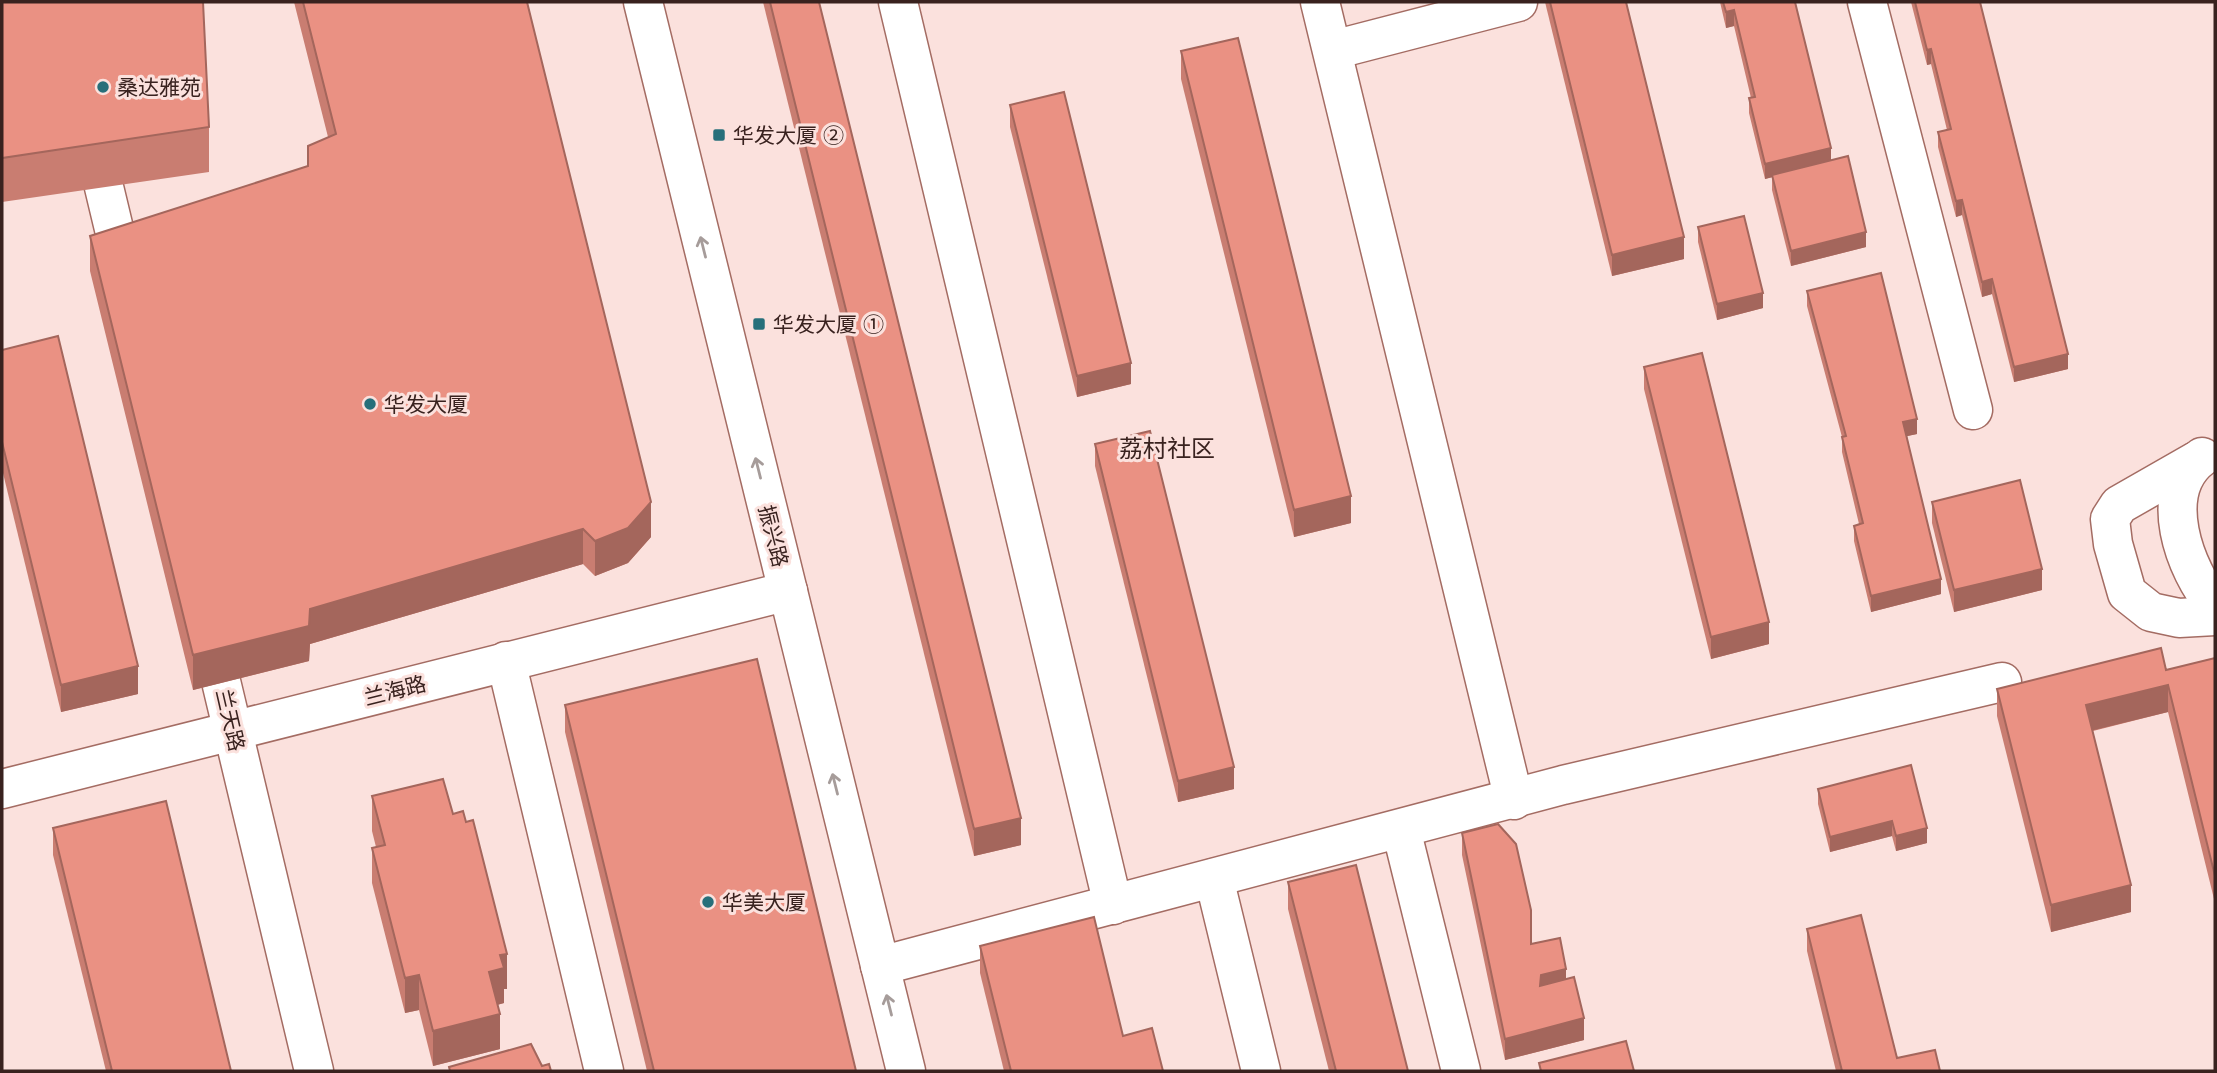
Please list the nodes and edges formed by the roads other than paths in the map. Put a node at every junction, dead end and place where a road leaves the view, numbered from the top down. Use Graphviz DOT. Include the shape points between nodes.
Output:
graph roads {
  1 [pos="643,2"];
  2 [pos="898,2"];
  3 [pos="1320,2"];
  4 [pos="1518,2"];
  5 [pos="1867,2"];
  6 [pos="1333,50"];
  7 [pos="83,96"];
  8 [pos="134,312"];
  9 [pos="1973,410"];
  10 [pos="2206,454"];
  11 [pos="788,591"];
  12 [pos="201,596"];
  13 [pos="2215,605"];
  14 [pos="2215,616"];
  15 [pos="506,661"];
  16 [pos="2002,682"];
  17 [pos="233,731"];
  18 [pos="2,789"];
  19 [pos="1514,800"];
  20 [pos="1401,830"];
  21 [pos="1214,878"];
  22 [pos="1114,905"];
  23 [pos="880,966"];
  24 [pos="314,1071"];
  25 [pos="604,1071"];
  26 [pos="906,1071"];
  27 [pos="1261,1071"];
  28 [pos="1461,1071"];
  11 -- 1 [label="street, 振兴路, one-way"];
  2 -- 22 [label="street"];
  3 -- 6 [label="street"];
  4 -- 6 [label="street"];
  5 -- 9 [label="street"];
  6 -- 19 [label="street"];
  7 -- 8 [label="street"];
  10 -- 13 [label="street" via="2182,485 2177,518 2186,558 2200,588"];
  10 -- 14 [label="street" via="2119,505 2110,519 2127,593 2151,612 2179,618"];
  11 -- 15 [label="street, 兰海路"];
  23 -- 11 [label="street, 振兴路, one-way"];
  12 -- 17 [label="street, 兰天路"];
  15 -- 17 [label="street, 兰海路"];
  15 -- 25 [label="street"];
  16 -- 19 [label="street"];
  17 -- 18 [label="street, 兰海路"];
  17 -- 24 [label="street, 兰天路"];
  19 -- 20 [label="street"];
  20 -- 21 [label="street"];
  20 -- 28 [label="street"];
  21 -- 22 [label="street"];
  21 -- 27 [label="street"];
  22 -- 23 [label="street"];
  26 -- 23 [label="street, 振兴路, one-way"];
}
